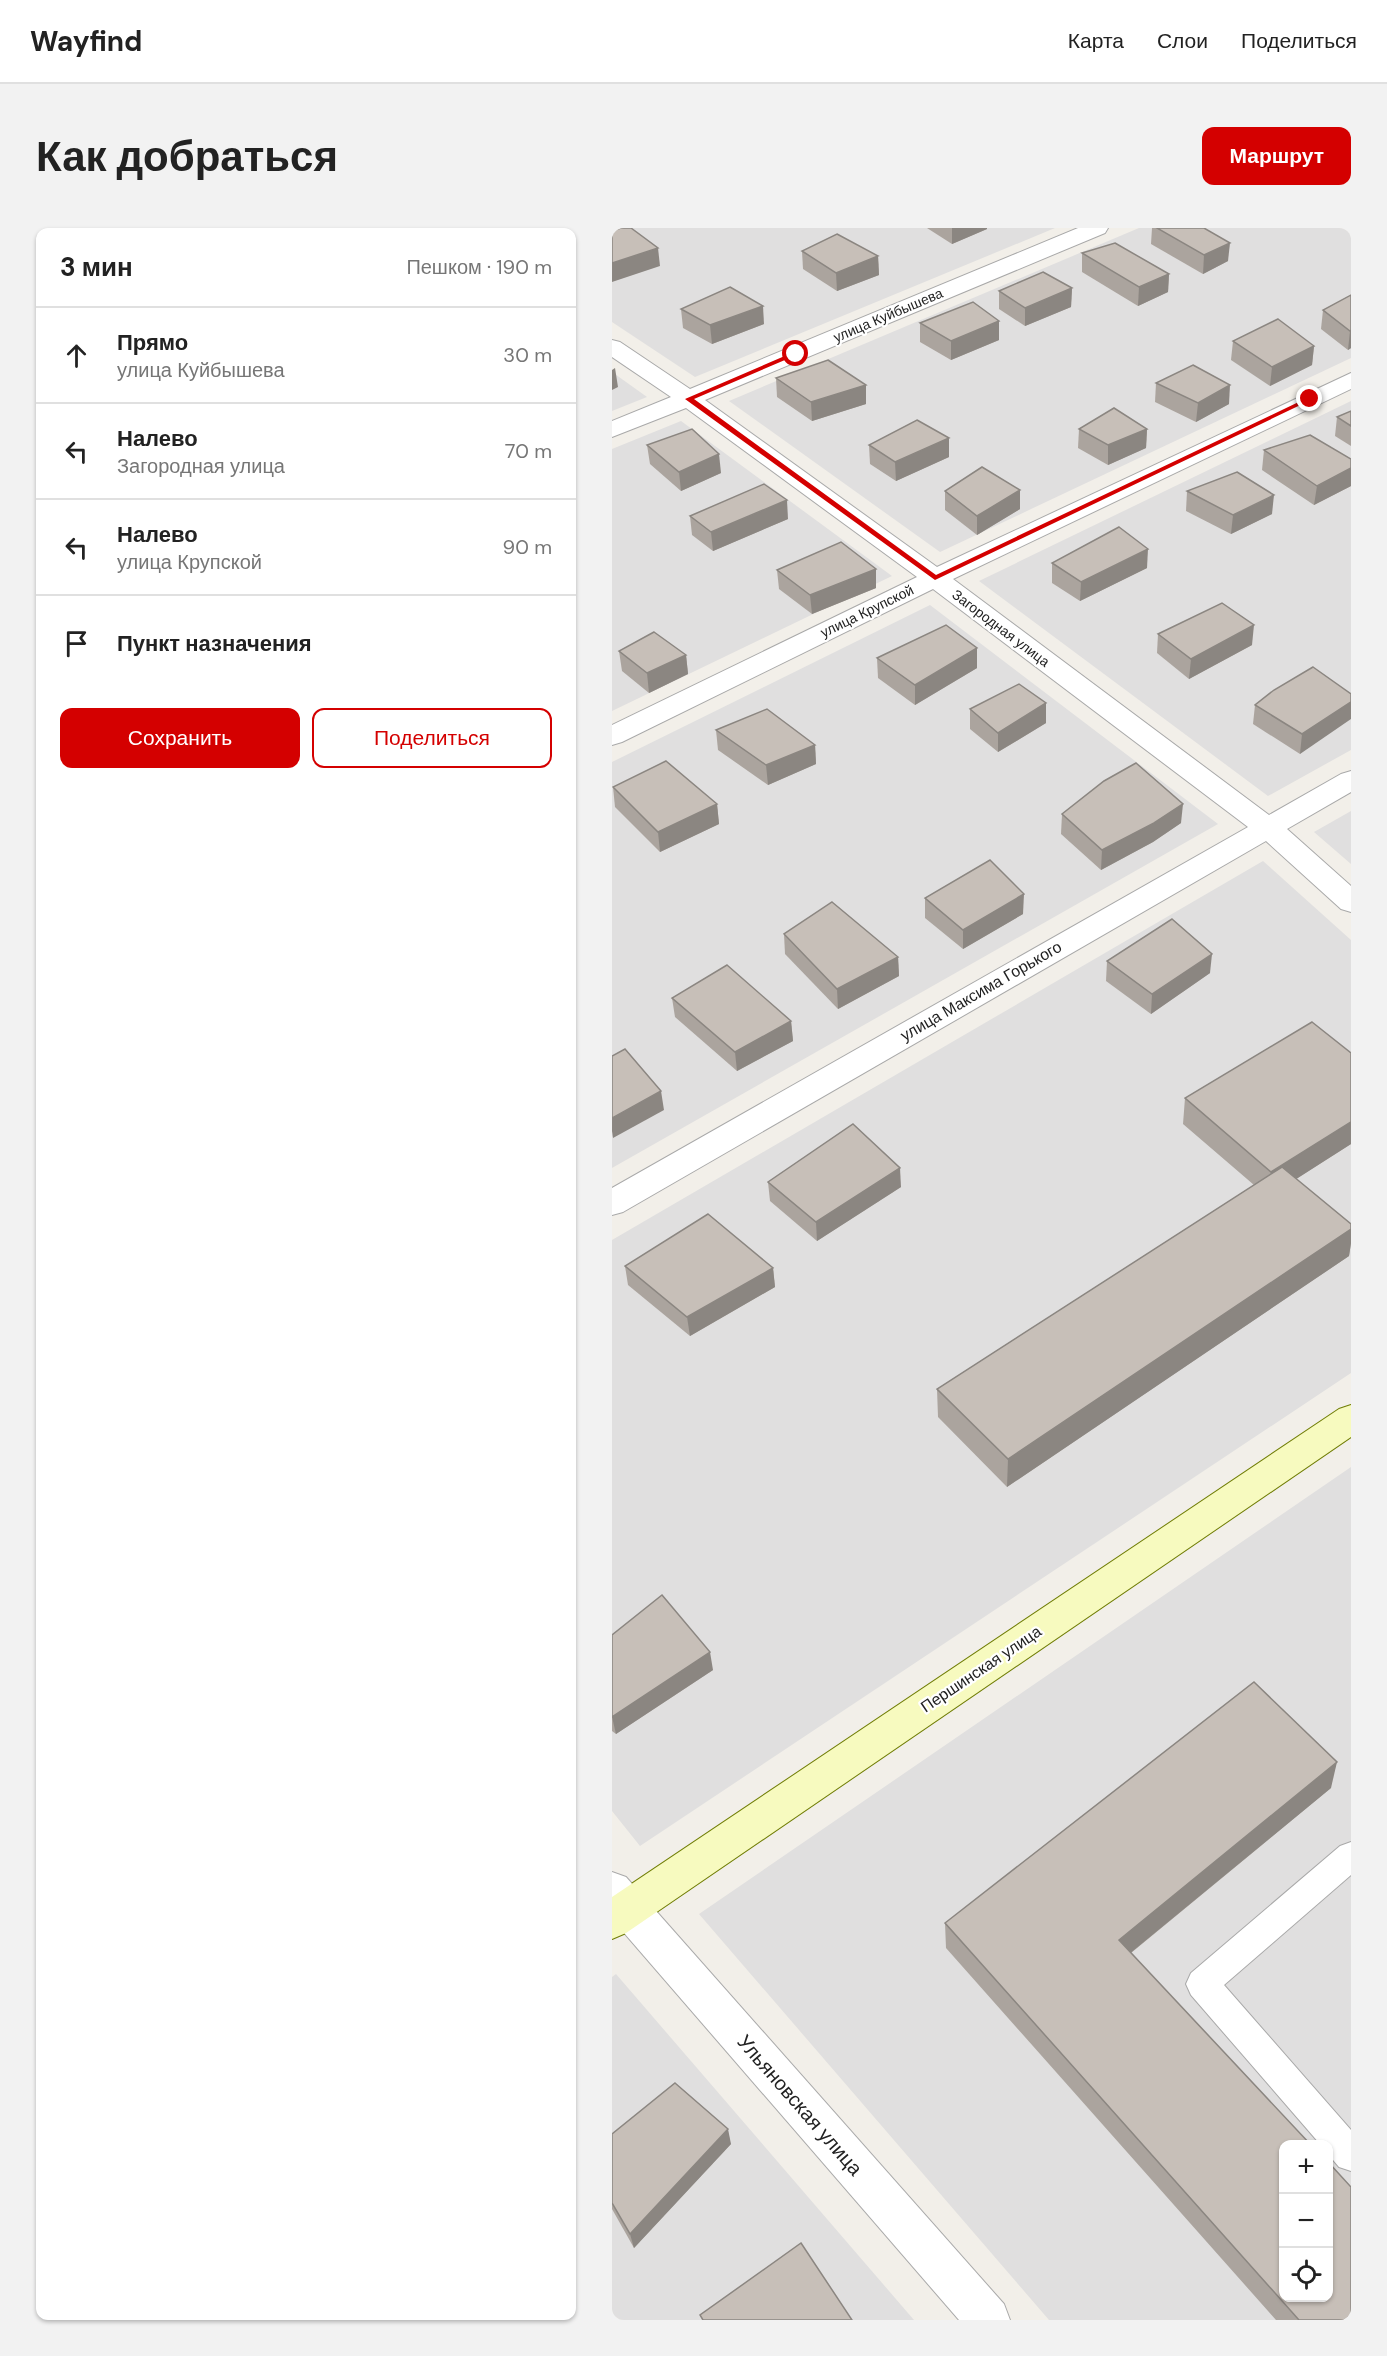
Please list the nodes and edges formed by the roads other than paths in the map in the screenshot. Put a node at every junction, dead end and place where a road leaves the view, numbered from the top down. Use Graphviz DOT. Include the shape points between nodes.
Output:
graph roads {
  1 [pos="1097,228"];
  2 [pos="612,346"];
  3 [pos="1351,380"];
  4 [pos="689,399"];
  5 [pos="612,430"];
  6 [pos="935,578"];
  7 [pos="612,736"];
  8 [pos="1351,780"];
  9 [pos="1267,827"];
  10 [pos="1351,902"];
  11 [pos="612,1203"];
  12 [pos="1351,1419"];
  13 [pos="1351,1856"];
  14 [pos="617,1906"];
  15 [pos="1351,2155"];
  16 [pos="988,2320"];
  1 -- 4 [label="street, улица Куйбышева"];
  2 -- 4 [label="street, Загородная улица"];
  3 -- 6 [label="street, улица Крупской"];
  4 -- 5 [label="street, улица Куйбышева"];
  4 -- 6 [label="street, Загородная улица"];
  6 -- 7 [label="street, улица Крупской"];
  6 -- 9 [label="street, Загородная улица"];
  8 -- 9 [label="street, улица Максима Горького"];
  9 -- 10 [label="street, Загородная улица"];
  9 -- 11 [label="street, улица Максима Горького"];
  12 -- 14 [label="street, Першинская улица"];
  13 -- 15 [label="lane" via="1202,1984"];
  14 -- 16 [label="street, Ульяновская улица"];
}
